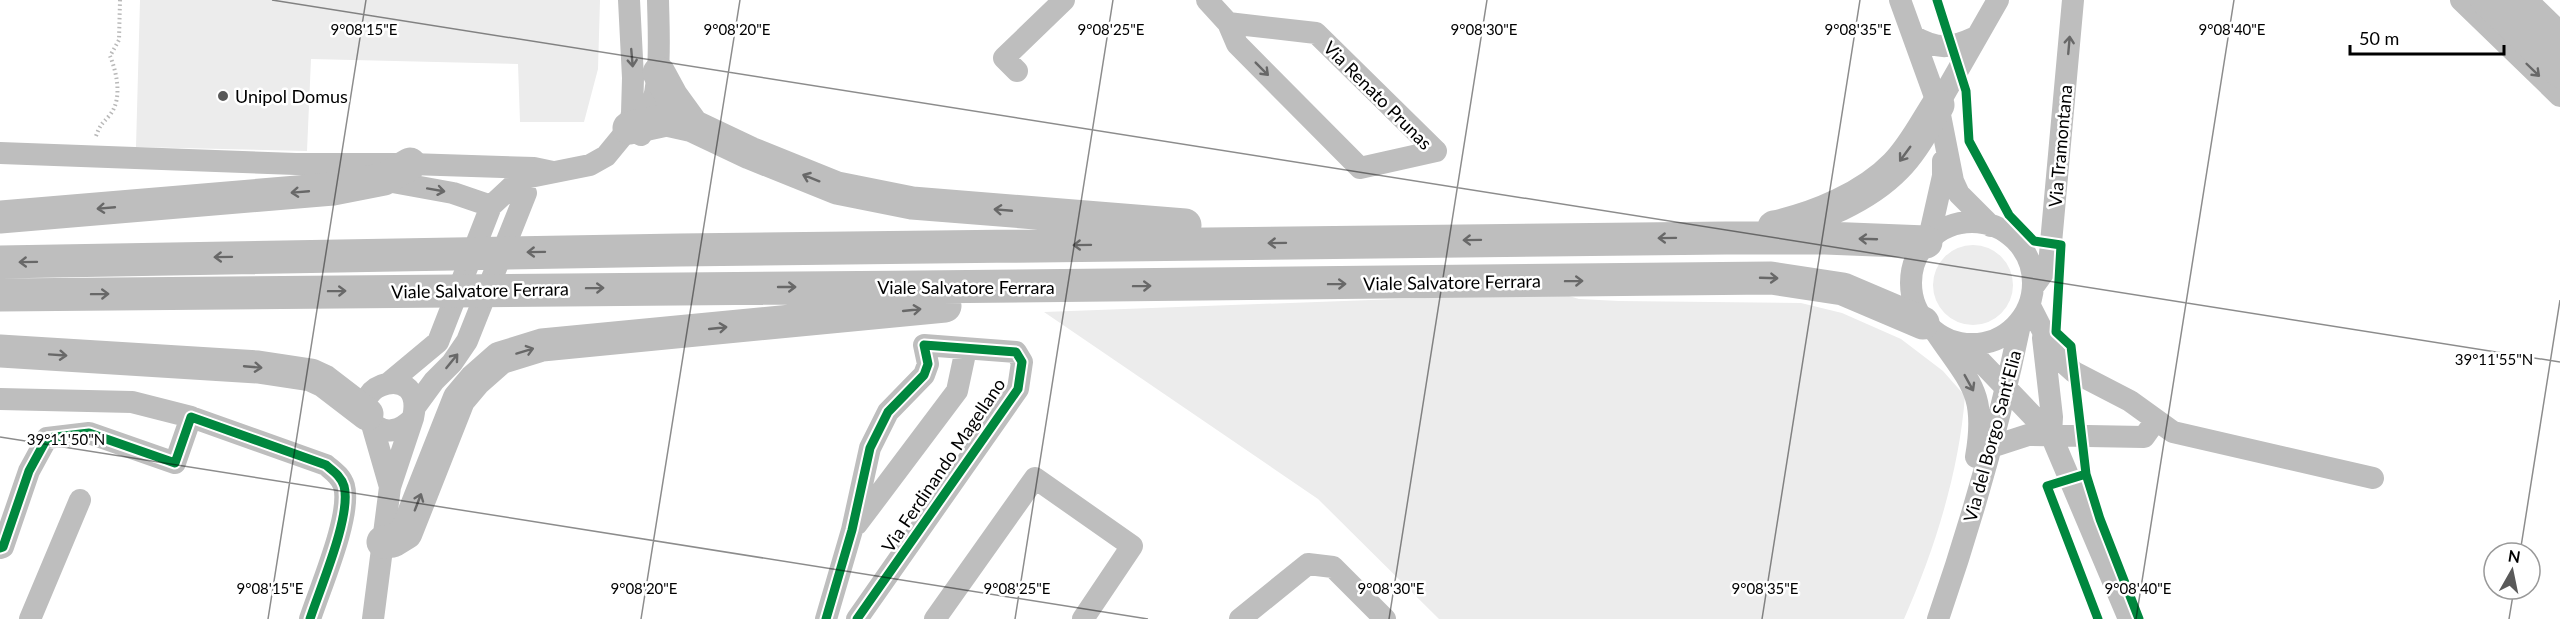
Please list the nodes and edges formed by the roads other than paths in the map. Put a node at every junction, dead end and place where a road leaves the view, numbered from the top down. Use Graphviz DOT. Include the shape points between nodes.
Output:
graph roads {
  1 [pos="629,0"];
  2 [pos="658,0"];
  3 [pos="1064,0"];
  4 [pos="1207,0"];
  5 [pos="1900,0"];
  6 [pos="1998,0"];
  7 [pos="2073,0"];
  8 [pos="2461,0"];
  9 [pos="2485,0"];
  10 [pos="2521,0"];
  11 [pos="2539,0"];
  12 [pos="2560,20"];
  13 [pos="1228,23"];
  14 [pos="1913,36"];
  15 [pos="1976,37"];
  16 [pos="2560,38"];
  17 [pos="1017,71"];
  18 [pos="659,73"];
  19 [pos="2560,73"];
  20 [pos="2560,96"];
  21 [pos="1938,105"];
  22 [pos="638,126"];
  23 [pos="693,126"];
  24 [pos="1944,141"];
  25 [pos="0,153"];
  26 [pos="296,164"];
  27 [pos="410,164"];
  28 [pos="515,179"];
  29 [pos="379,180"];
  30 [pos="491,206"];
  31 [pos="0,217"];
  32 [pos="1991,226"];
  33 [pos="1726,238"];
  34 [pos="1927,240"];
  35 [pos="1223,243"];
  36 [pos="0,262"];
  37 [pos="1063,288"];
  38 [pos="0,295"];
  39 [pos="2029,302"];
  40 [pos="1930,329"];
  41 [pos="2042,330"];
  42 [pos="1964,344"];
  43 [pos="966,349"];
  44 [pos="0,351"];
  45 [pos="390,382"];
  46 [pos="2007,388"];
  47 [pos="0,399"];
  48 [pos="414,412"];
  49 [pos="191,417"];
  50 [pos="369,417"];
  51 [pos="2156,420"];
  52 [pos="2051,435"];
  53 [pos="1991,447"];
  54 [pos="2373,478"];
  55 [pos="390,487"];
  56 [pos="80,500"];
  57 [pos="852,530"];
  58 [pos="383,542"];
  59 [pos="0,548"];
  60 [pos="1962,551"];
  61 [pos="30,619"];
  62 [pos="310,619"];
  63 [pos="373,619"];
  64 [pos="825,619"];
  65 [pos="857,619"];
  66 [pos="935,619"];
  67 [pos="1083,619"];
  68 [pos="1240,619"];
  69 [pos="1385,619"];
  70 [pos="1938,619"];
  71 [pos="2129,619"];
  1 -- 22 [label="street, one-way" via="632,114"];
  2 -- 18 [label="street"];
  3 -- 17 [label="street" via="1004,58"];
  4 -- 13 [label="street, Via Renato Prunas"];
  5 -- 14 [label="street"];
  6 -- 15 [label="street"];
  39 -- 7 [label="street, Via Tramontana, one-way" via="2049,265"];
  8 -- 20 [label="street, one-way"];
  9 -- 19 [label="main road"];
  10 -- 16 [label="main road"];
  11 -- 12 [label="street"];
  13 -- 13 [label="street, Via Renato Prunas, one-way" via="1237,44 1360,168 1436,151 1316,33"];
  14 -- 15 [label="street" via="1943,48"];
  14 -- 21 [label="street"];
  15 -- 21 [label="street"];
  18 -- 22 [label="street" via="650,118"];
  18 -- 23 [label="highway"];
  21 -- 24 [label="street"];
  21 -- 33 [label="highway, one-way" via="1896,166 1834,209 1791,224"];
  22 -- 23 [label="highway" via="666,120"];
  22 -- 28 [label="street" via="606,156 590,165"];
  22 -- 28 [label="street" via="635,147 597,178 536,189"];
  35 -- 23 [label="highway, one-way" via="1197,226 872,196 837,188"];
  24 -- 32 [label="street" via="1959,194"];
  24 -- 34 [label="street" via="1943,176"];
  25 -- 26 [label="street"];
  26 -- 27 [label="street"];
  26 -- 29 [label="street"];
  27 -- 28 [label="street"];
  27 -- 29 [label="highway"];
  28 -- 30 [label="street"];
  48 -- 28 [label="street, one-way" via="467,341"];
  29 -- 30 [label="street, one-way" via="453,193"];
  29 -- 31 [label="highway, one-way" via="333,189"];
  30 -- 45 [label="street" via="438,342"];
  32 -- 34 [label="street" via="1976,222 1955,224"];
  32 -- 39 [label="street" via="2013,237 2025,250 2031,266"];
  34 -- 33 [label="highway, Viale Salvatore Ferrara, one-way"];
  33 -- 35 [label="highway, Viale Salvatore Ferrara, one-way"];
  34 -- 40 [label="street" via="1912,268 1911,297 1916,312"];
  35 -- 36 [label="highway, Viale Salvatore Ferrara, one-way"];
  38 -- 37 [label="highway, Viale Salvatore Ferrara, one-way" via="687,287"];
  37 -- 40 [label="highway, Viale Salvatore Ferrara, one-way" via="1771,278 1843,289"];
  58 -- 37 [label="highway, one-way" via="406,533 459,399 500,358 542,345 1041,297"];
  39 -- 41 [label="street"];
  39 -- 42 [label="street" via="2012,330 1999,337"];
  39 -- 46 [label="street, Via del Borgo Sant'Elia"];
  40 -- 42 [label="street"];
  40 -- 60 [label="street, Via del Borgo Sant'Elia, one-way" via="1972,385 1981,413"];
  41 -- 51 [label="street" via="2055,355 2074,372 2130,401"];
  41 -- 52 [label="street"];
  42 -- 46 [label="street"];
  43 -- 57 [label="street" via="957,391"];
  43 -- 57 [label="street, Via Ferdinando Magellano" via="924,345 924,375 888,412 870,447"];
  43 -- 65 [label="street, Via Ferdinando Magellano" via="1016,352 1022,362 1018,389"];
  44 -- 50 [label="highway, one-way" via="258,367 310,375 324,381"];
  45 -- 48 [label="street" via="401,384 412,394"];
  45 -- 50 [label="street" via="369,394"];
  46 -- 52 [label="street"];
  46 -- 53 [label="street, Via del Borgo Sant'Elia"];
  47 -- 49 [label="street" via="132,402"];
  48 -- 50 [label="street" via="404,427 390,431 379,428"];
  48 -- 55 [label="street"];
  49 -- 59 [label="street" via="175,463 89,433 47,438 28,471"];
  49 -- 62 [label="street" via="311,459 338,474 344,486 345,513"];
  50 -- 55 [label="street"];
  51 -- 52 [label="street" via="2144,437"];
  51 -- 54 [label="street" via="2173,432"];
  52 -- 53 [label="street" via="2028,435"];
  52 -- 71 [label="street"];
  53 -- 60 [label="street, Via del Borgo Sant'Elia"];
  55 -- 58 [label="street"];
  56 -- 61 [label="street"];
  57 -- 64 [label="street, Via Ferdinando Magellano"];
  58 -- 63 [label="street"];
  60 -- 70 [label="street, Via del Borgo Sant'Elia"];
  66 -- 67 [label="street" via="1035,478 1132,546"];
  68 -- 69 [label="street" via="1308,564 1333,567"];
}
